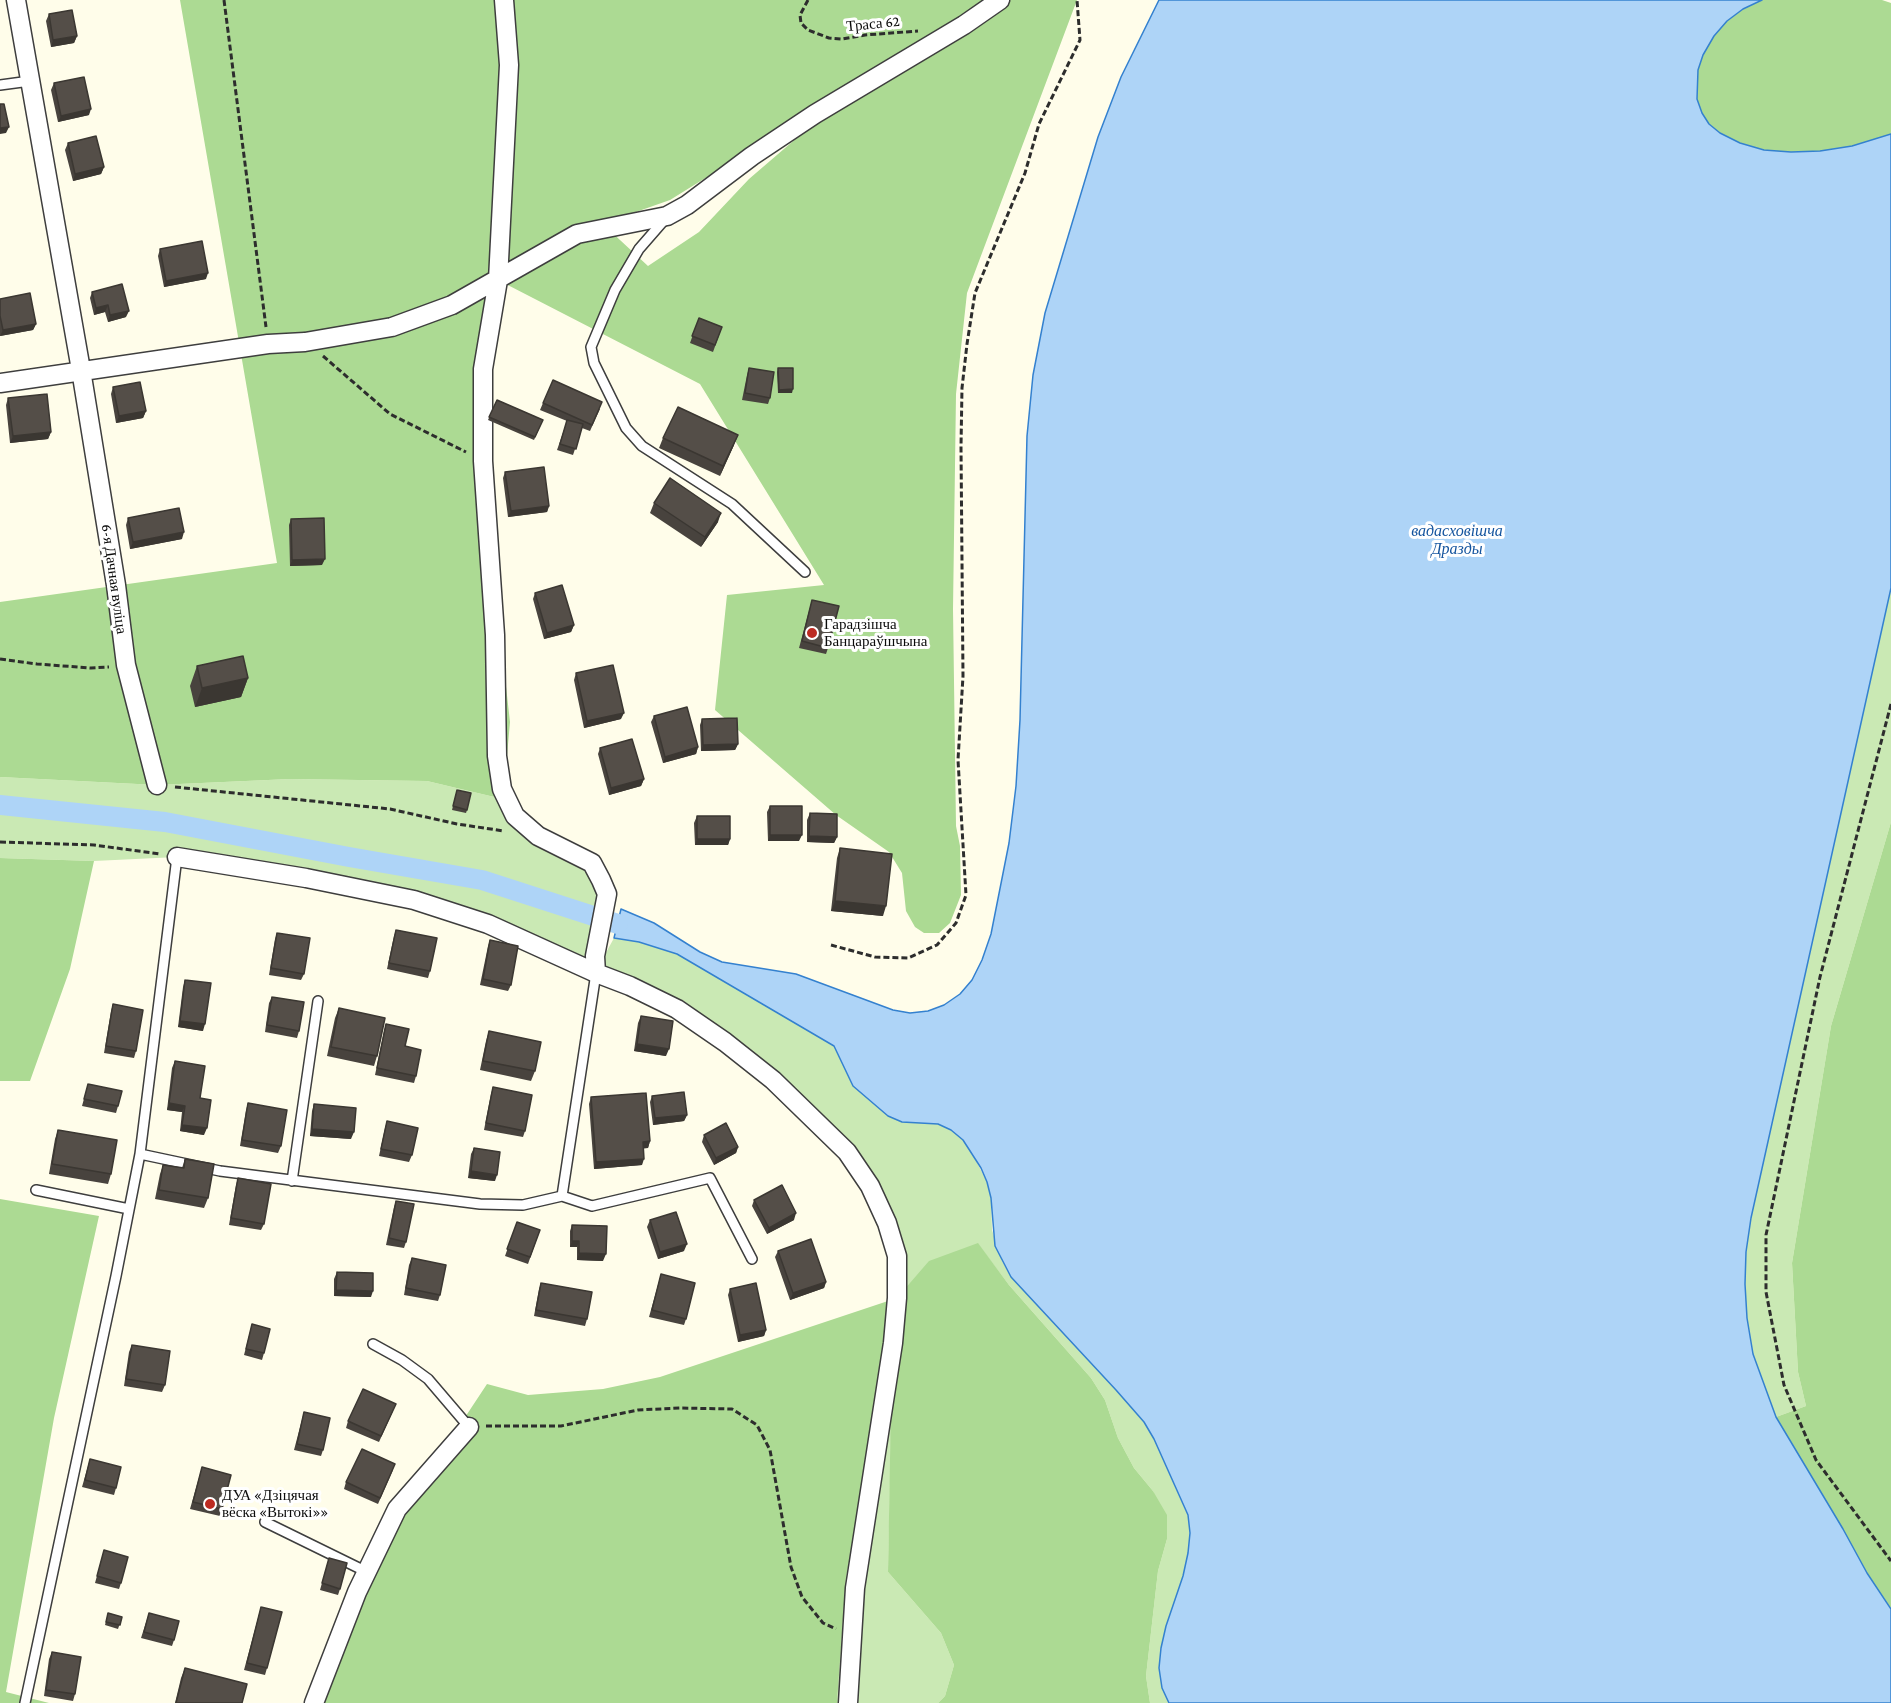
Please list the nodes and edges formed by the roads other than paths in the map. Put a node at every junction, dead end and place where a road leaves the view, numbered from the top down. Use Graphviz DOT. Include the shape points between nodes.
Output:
graph roads {
  1 [pos="16,0"];
  2 [pos="504,0"];
  3 [pos="1000,0"];
  4 [pos="30,81"];
  5 [pos="0,85"];
  6 [pos="667,216"];
  7 [pos="498,280"];
  8 [pos="81,370"];
  9 [pos="0,383"];
  10 [pos="805,572"];
  11 [pos="157,785"];
  12 [pos="177,857"];
  13 [pos="595,964"];
  14 [pos="318,1001"];
  15 [pos="140,1154"];
  16 [pos="292,1181"];
  17 [pos="36,1190"];
  18 [pos="562,1196"];
  19 [pos="129,1209"];
  20 [pos="752,1258"];
  21 [pos="373,1344"];
  22 [pos="469,1426"];
  23 [pos="265,1522"];
  24 [pos="367,1572"];
  25 [pos="25,1703"];
  26 [pos="314,1703"];
  27 [pos="848,1703"];
  1 -- 4 [label="street, 6-я Дачная вуліца"];
  2 -- 7 [label="street" via="509,65"];
  3 -- 6 [label="street" via="964,26 815,114"];
  4 -- 5 [label="lane"];
  4 -- 8 [label="street, 6-я Дачная вуліца"];
  6 -- 7 [label="street" via="577,234"];
  6 -- 10 [label="lane" via="639,249 615,290 591,347 594,363 626,428 642,446 732,504"];
  7 -- 8 [label="street" via="452,305 392,327"];
  7 -- 13 [label="street" via="483,369 483,461 495,635 497,756 502,789 515,816 538,836 592,863 607,894"];
  8 -- 9 [label="street"];
  8 -- 11 [label="street, 6-я Дачная вуліца" via="126,665"];
  12 -- 13 [label="street" via="414,900"];
  12 -- 15 [label="lane"];
  13 -- 18 [label="lane"];
  13 -- 27 [label="street" via="676,1009 773,1080 847,1152 870,1186 887,1223 897,1256 897,1298 855,1588"];
  14 -- 16 [label="lane"];
  15 -- 16 [label="lane"];
  15 -- 19 [label="lane"];
  16 -- 18 [label="lane" via="480,1204 523,1204"];
  17 -- 19 [label="lane"];
  18 -- 20 [label="lane" via="592,1206 710,1178"];
  19 -- 25 [label="lane"];
  21 -- 22 [label="lane" via="428,1379"];
  22 -- 24 [label="street" via="397,1509"];
  23 -- 24 [label="lane"];
  24 -- 26 [label="street"];
}
